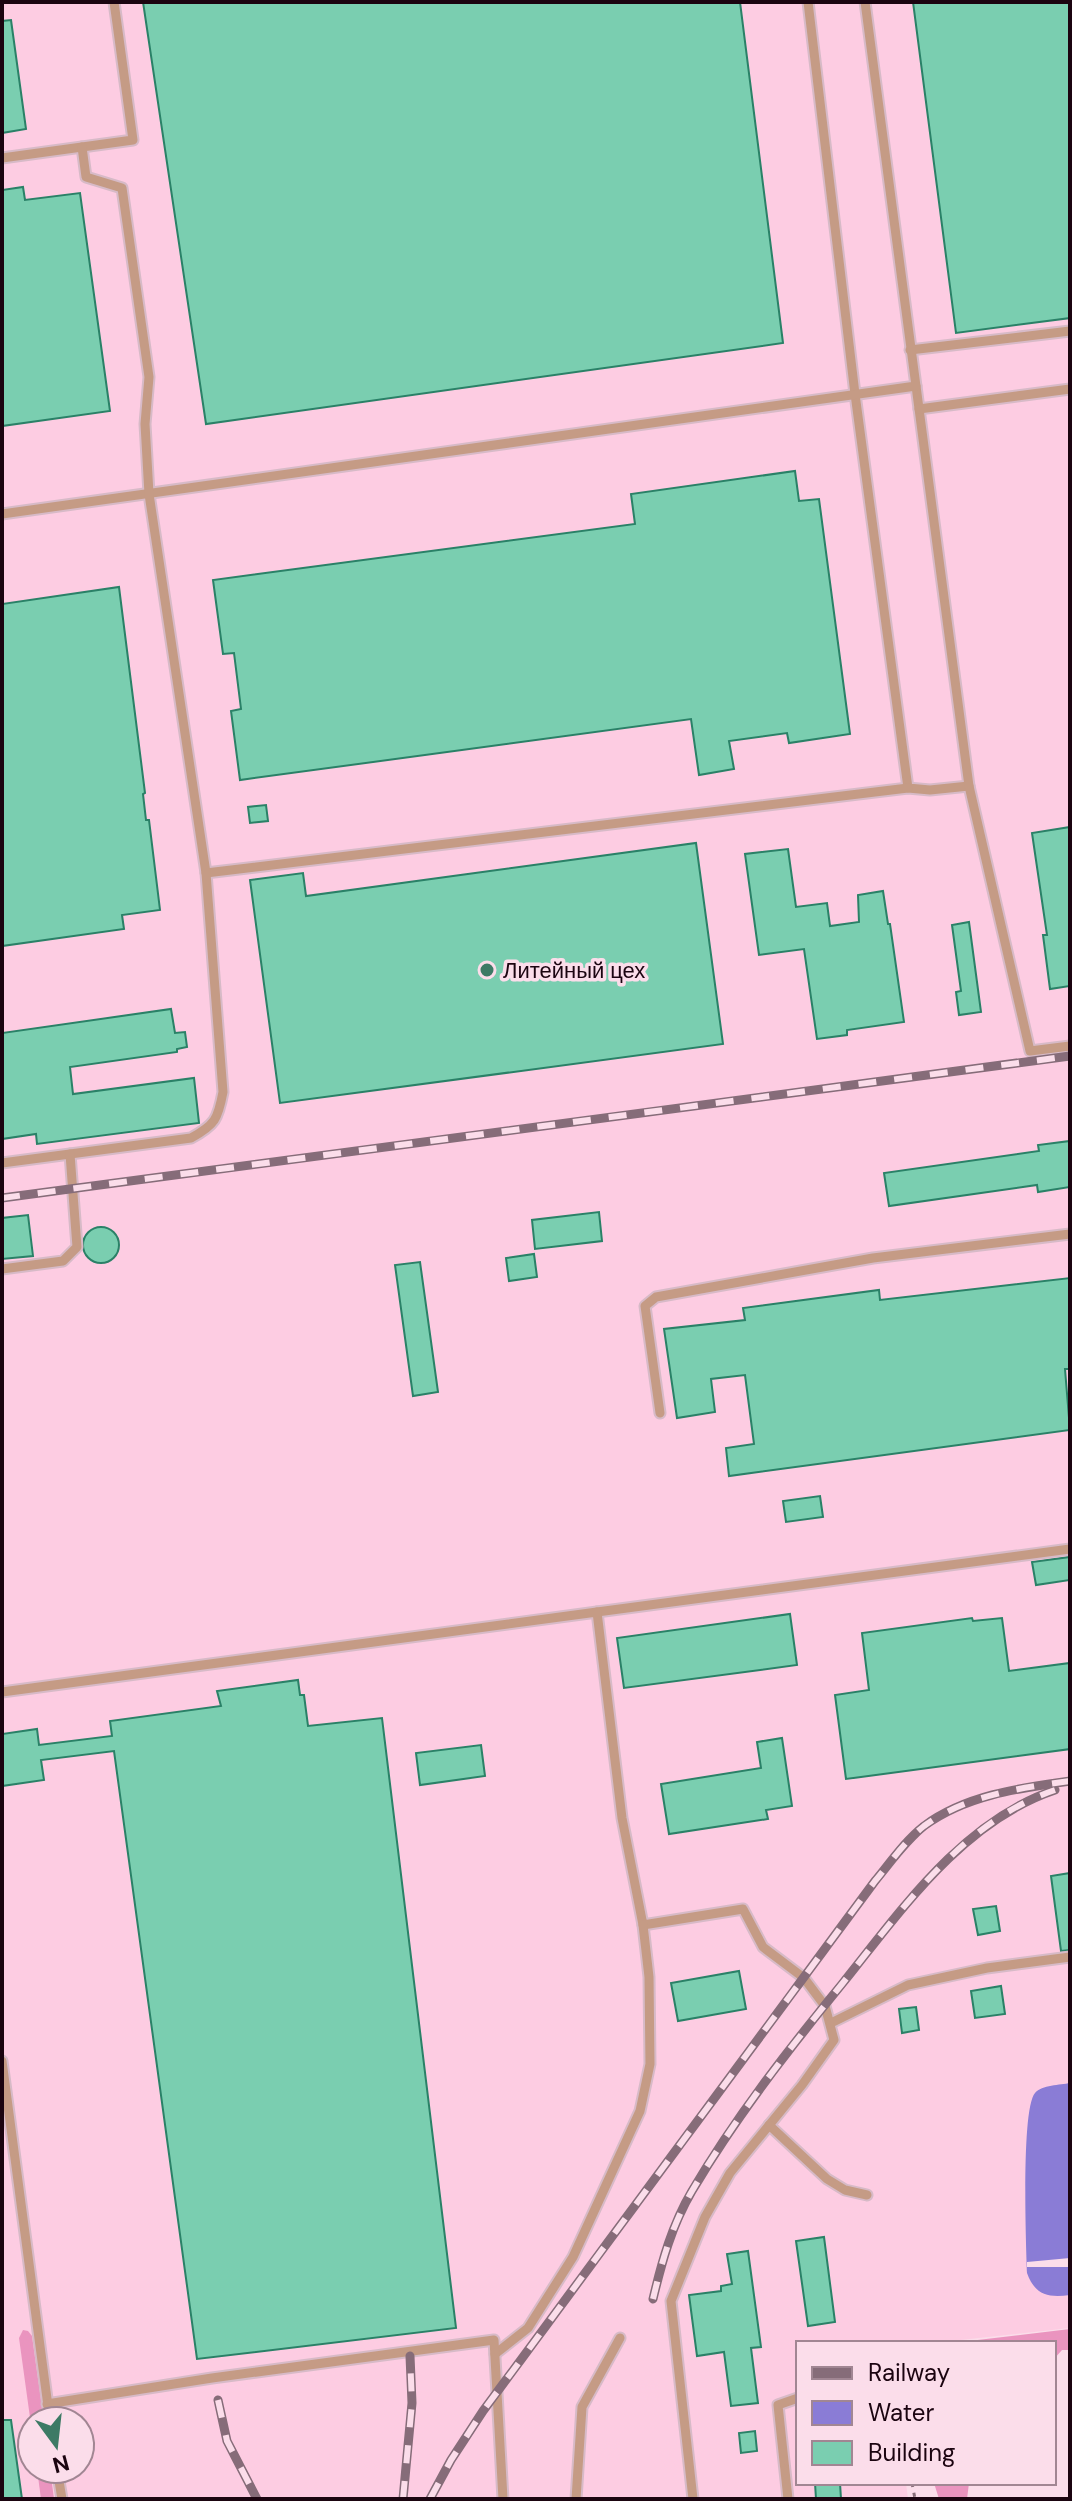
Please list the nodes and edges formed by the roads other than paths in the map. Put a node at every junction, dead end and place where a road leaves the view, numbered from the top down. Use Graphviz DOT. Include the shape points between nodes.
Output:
graph roads {
  1 [pos="114,2"];
  2 [pos="808,2"];
  3 [pos="865,2"];
  4 [pos="82,147"];
  5 [pos="2,158"];
  6 [pos="1070,331"];
  7 [pos="910,350"];
  8 [pos="916,386"];
  9 [pos="1070,389"];
  10 [pos="855,394"];
  11 [pos="919,409"];
  12 [pos="149,494"];
  13 [pos="2,514"];
  14 [pos="969,786"];
  15 [pos="908,788"];
  16 [pos="206,873"];
  17 [pos="1070,1046"];
  18 [pos="70,1154"];
  19 [pos="2,1163"];
  20 [pos="1070,1234"];
  21 [pos="2,1269"];
  22 [pos="660,1413"];
  23 [pos="1070,1549"];
  24 [pos="597,1612"];
  25 [pos="2,1692"];
  26 [pos="643,1925"];
  27 [pos="1070,1957"];
  28 [pos="831,2023"];
  29 [pos="2,2061"];
  30 [pos="769,2125"];
  31 [pos="867,2195"];
  32 [pos="620,2338"];
  33 [pos="495,2354"];
  34 [pos="796,2399"];
  35 [pos="47,2404"];
  36 [pos="503,2499"];
  37 [pos="576,2499"];
  38 [pos="693,2499"];
  39 [pos="788,2499"];
  1 -- 4 [label="lane" via="133,140"];
  2 -- 10 [label="lane"];
  3 -- 7 [label="lane"];
  4 -- 5 [label="lane"];
  4 -- 12 [label="lane" via="86,177 122,188 149,377"];
  6 -- 7 [label="lane"];
  7 -- 8 [label="lane"];
  8 -- 10 [label="lane"];
  8 -- 11 [label="lane"];
  9 -- 11 [label="lane"];
  10 -- 12 [label="lane"];
  10 -- 15 [label="lane"];
  11 -- 14 [label="lane"];
  12 -- 13 [label="lane"];
  12 -- 16 [label="lane"];
  14 -- 15 [label="lane"];
  14 -- 17 [label="lane" via="1030,1051"];
  15 -- 16 [label="lane"];
  16 -- 18 [label="lane" via="222,1063 219,1114 209,1128 191,1138"];
  18 -- 19 [label="lane"];
  18 -- 21 [label="lane" via="77,1247 63,1261"];
  20 -- 22 [label="lane" via="873,1258 656,1297 645,1306"];
  23 -- 24 [label="lane"];
  24 -- 25 [label="lane"];
  24 -- 26 [label="lane" via="622,1818"];
  26 -- 28 [label="lane" via="743,1909 763,1947 804,1978"];
  26 -- 33 [label="lane" via="650,2064 640,2111 573,2257 528,2328"];
  27 -- 28 [label="lane" via="908,1985"];
  28 -- 30 [label="lane" via="834,2040"];
  29 -- 35 [label="lane"];
  30 -- 31 [label="lane" via="827,2179"];
  30 -- 38 [label="lane" via="730,2173 705,2217 671,2301"];
  32 -- 37 [label="lane" via="582,2407"];
  33 -- 35 [label="lane" via="494,2340"];
  33 -- 36 [label="lane"];
  34 -- 39 [label="lane" via="778,2405"];
}
